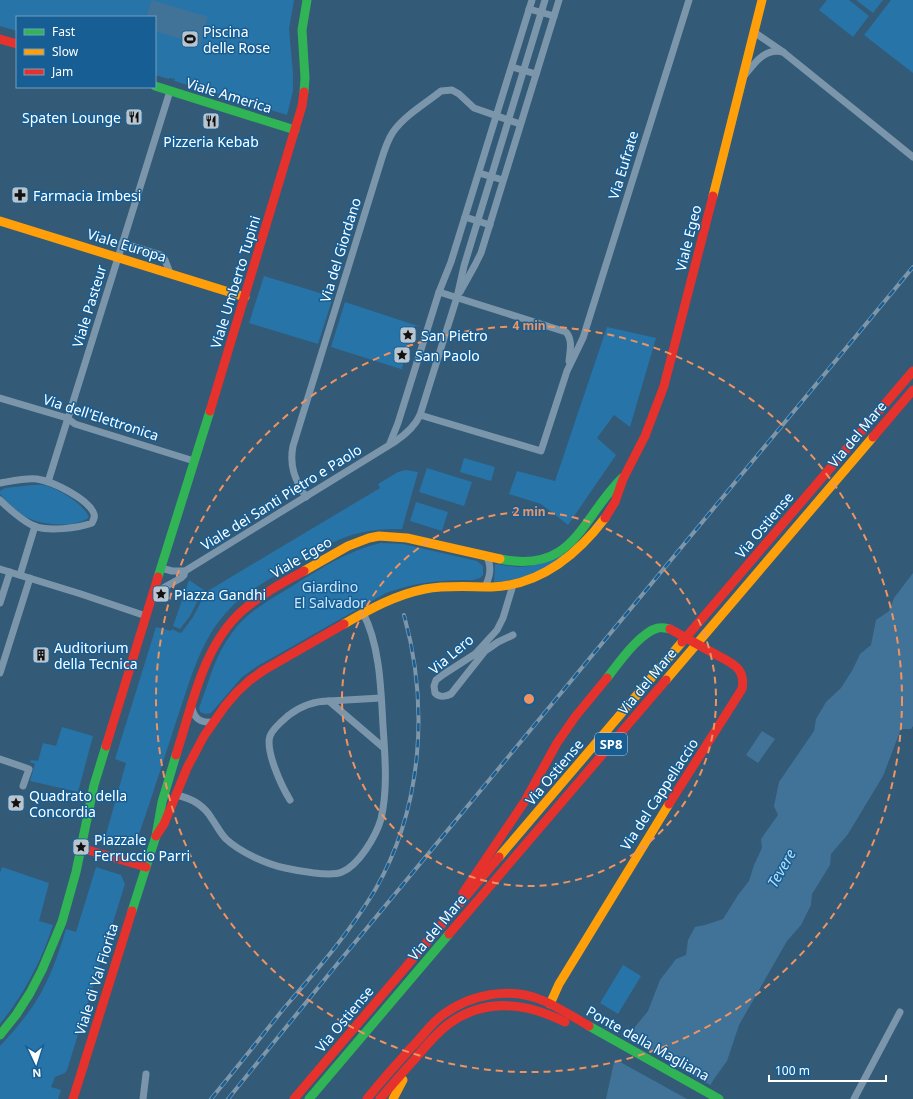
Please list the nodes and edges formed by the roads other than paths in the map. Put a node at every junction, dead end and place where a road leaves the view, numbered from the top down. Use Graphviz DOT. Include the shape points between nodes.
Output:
graph roads {
  1 [pos="307,0"];
  2 [pos="532,0"];
  3 [pos="545,0"];
  4 [pos="559,0"];
  5 [pos="689,0"];
  6 [pos="762,0"];
  7 [pos="529,9"];
  8 [pos="541,12"];
  9 [pos="554,16"];
  10 [pos="754,32"];
  11 [pos="0,39"];
  12 [pos="16,44"];
  13 [pos="783,52"];
  14 [pos="512,67"];
  15 [pos="524,70"];
  16 [pos="536,74"];
  17 [pos="743,78"];
  18 [pos="156,86"];
  19 [pos="170,91"];
  20 [pos="496,116"];
  21 [pos="509,120"];
  22 [pos="520,124"];
  23 [pos="295,130"];
  24 [pos="913,156"];
  25 [pos="479,173"];
  26 [pos="491,176"];
  27 [pos="503,180"];
  28 [pos="465,217"];
  29 [pos="0,221"];
  30 [pos="477,221"];
  31 [pos="490,225"];
  32 [pos="122,243"];
  33 [pos="118,257"];
  34 [pos="170,273"];
  35 [pos="439,292"];
  36 [pos="245,297"];
  37 [pos="457,297"];
  38 [pos="567,371"];
  39 [pos="913,371"];
  40 [pos="913,390"];
  41 [pos="0,398"];
  42 [pos="420,414"];
  43 [pos="68,418"];
  44 [pos="390,444"];
  45 [pos="194,461"];
  46 [pos="623,477"];
  47 [pos="48,482"];
  48 [pos="0,483"];
  49 [pos="306,497"];
  50 [pos="0,500"];
  51 [pos="35,526"];
  52 [pos="486,556"];
  53 [pos="161,568"];
  54 [pos="0,569"];
  55 [pos="185,571"];
  56 [pos="10,572"];
  57 [pos="20,575"];
  58 [pos="30,578"];
  59 [pos="513,585"];
  60 [pos="485,587"];
  61 [pos="154,593"];
  62 [pos="0,603"];
  63 [pos="363,613"];
  64 [pos="145,619"];
  65 [pos="513,635"];
  66 [pos="0,673"];
  67 [pos="381,698"];
  68 [pos="329,701"];
  69 [pos="192,708"];
  70 [pos="214,722"];
  71 [pos="384,748"];
  72 [pos="0,759"];
  73 [pos="23,786"];
  74 [pos="176,795"];
  75 [pos="290,800"];
  76 [pos="156,836"];
  77 [pos="81,848"];
  78 [pos="146,868"];
  79 [pos="453,912"];
  80 [pos="550,1004"];
  81 [pos="900,1012"];
  82 [pos="562,1016"];
  83 [pos="0,1035"];
  84 [pos="416,1058"];
  85 [pos="146,1074"];
  86 [pos="394,1096"];
  87 [pos="73,1099"];
  88 [pos="143,1099"];
  89 [pos="294,1099"];
  90 [pos="309,1099"];
  91 [pos="367,1099"];
  92 [pos="380,1099"];
  93 [pos="702,1099"];
  94 [pos="719,1099"];
  95 [pos="854,1099"];
  1 -- 23 [label="main road, Viale Umberto Tupini" via="302,35 306,90"];
  2 -- 7 [label="street"];
  3 -- 8 [label="street"];
  4 -- 9 [label="street"];
  5 -- 38 [label="street, Via Eufrate" via="583,338"];
  6 -- 10 [label="main road, Viale Egeo"];
  7 -- 8 [label="street"];
  7 -- 14 [label="street"];
  8 -- 9 [label="street"];
  8 -- 15 [label="street"];
  9 -- 16 [label="street"];
  10 -- 13 [label="street"];
  10 -- 17 [label="main road, Viale Egeo"];
  11 -- 12 [label="main road"];
  13 -- 17 [label="street" via="766,53"];
  13 -- 24 [label="street"];
  14 -- 15 [label="street"];
  14 -- 20 [label="street"];
  15 -- 16 [label="street"];
  15 -- 21 [label="street"];
  16 -- 22 [label="street"];
  17 -- 46 [label="main road, Viale Egeo" via="667,377 645,435"];
  18 -- 19 [label="main road, Viale America"];
  19 -- 23 [label="main road, Viale America"];
  19 -- 32 [label="street, Viale Pasteur"];
  20 -- 21 [label="street"];
  20 -- 25 [label="street"];
  20 -- 49 [label="street, Via del Giordano" via="474,108 454,91 446,90 403,121 388,142 293,446 291,459 294,474"];
  21 -- 22 [label="street"];
  21 -- 26 [label="street"];
  22 -- 27 [label="street"];
  23 -- 36 [label="main road, Viale Umberto Tupini"];
  25 -- 26 [label="street"];
  25 -- 28 [label="street"];
  26 -- 27 [label="street"];
  26 -- 30 [label="street"];
  27 -- 31 [label="street"];
  28 -- 30 [label="street"];
  28 -- 35 [label="street"];
  29 -- 33 [label="main road, Viale Europa"];
  30 -- 31 [label="street"];
  30 -- 37 [label="street"];
  31 -- 37 [label="street" via="477,262"];
  32 -- 33 [label="street, Viale Pasteur"];
  32 -- 34 [label="street" via="161,255"];
  33 -- 34 [label="main road, Viale Europa"];
  33 -- 43 [label="street, Viale Pasteur"];
  34 -- 36 [label="main road, Viale Europa"];
  35 -- 37 [label="street"];
  35 -- 44 [label="street"];
  36 -- 45 [label="main road, Viale Umberto Tupini"];
  37 -- 38 [label="street" via="566,332 571,343"];
  37 -- 42 [label="street, Viale dei Santi Pietro e Paolo"];
  38 -- 42 [label="street" via="541,451"];
  39 -- 79 [label="main road, Via Ostiense"];
  40 -- 90 [label="main road, Via del Mare / SP8"];
  41 -- 43 [label="street, Via dell'Elettronica"];
  42 -- 44 [label="street, Viale dei Santi Pietro e Paolo" via="409,430"];
  43 -- 45 [label="street, Via dell'Elettronica" via="75,424"];
  43 -- 47 [label="street, Viale Pasteur"];
  44 -- 49 [label="street, Viale dei Santi Pietro e Paolo"];
  45 -- 53 [label="main road, Viale Umberto Tupini"];
  46 -- 52 [label="main road, Viale Egeo" via="606,495 578,535 557,553 543,560 528,562"];
  46 -- 59 [label="main road, Viale Egeo" via="614,502 596,529 570,558 530,580"];
  47 -- 48 [label="street" via="38,480"];
  47 -- 51 [label="street" via="85,503 93,512 94,518 92,523 84,526"];
  49 -- 55 [label="street, Viale dei Santi Pietro e Paolo"];
  50 -- 51 [label="street"];
  51 -- 57 [label="street"];
  52 -- 60 [label="street" via="490,571"];
  52 -- 69 [label="main road, Viale Egeo" via="393,536 368,539 344,548 269,592 234,619 210,656"];
  53 -- 55 [label="street"];
  53 -- 61 [label="main road"];
  54 -- 56 [label="street"];
  55 -- 61 [label="street" via="181,578"];
  56 -- 57 [label="street"];
  56 -- 62 [label="street"];
  57 -- 58 [label="street"];
  58 -- 64 [label="street" via="87,596"];
  58 -- 66 [label="street"];
  59 -- 60 [label="main road, Viale Egeo"];
  59 -- 65 [label="street, Via Lero" via="497,630 475,654 436,680 436,694 443,697 451,694 488,649"];
  60 -- 63 [label="main road, Viale Egeo" via="418,590 388,600"];
  61 -- 64 [label="main road"];
  63 -- 67 [label="street" via="373,641"];
  63 -- 70 [label="main road, Viale Egeo" via="251,679 235,693"];
  64 -- 77 [label="main road" via="97,775"];
  67 -- 68 [label="street"];
  67 -- 71 [label="street"];
  68 -- 71 [label="street"];
  68 -- 75 [label="street" via="313,702 298,709 278,724 270,736 270,751 280,782"];
  69 -- 70 [label="street" via="199,721"];
  69 -- 76 [label="main road, Viale Egeo" via="160,809"];
  70 -- 74 [label="main road, Viale Egeo" via="186,771"];
  71 -- 74 [label="street" via="383,803 377,830 370,844 352,865 337,874 293,870 260,860 225,839 209,814 199,804"];
  72 -- 73 [label="street" via="28,768"];
  74 -- 76 [label="main road, Viale Egeo"];
  76 -- 78 [label="main road, Viale Egeo"];
  77 -- 78 [label="main road"];
  77 -- 83 [label="main road" via="59,927 39,980"];
  78 -- 87 [label="main road, Viale di Val Fiorita"];
  79 -- 80 [label="main road, Via del Cappellaccio, bridge" via="464,891 536,784 557,743 637,641 653,629 670,628 735,665 744,679 740,693 646,840 559,984"];
  79 -- 89 [label="main road, Via Ostiense"];
  80 -- 82 [label="main road"];
  80 -- 91 [label="main road" via="517,994 494,993 452,1009 431,1026"];
  81 -- 95 [label="street"];
  82 -- 84 [label="main road" via="514,1005 472,1011 449,1024"];
  82 -- 93 [label="main road, Ponte della Magliana"];
  82 -- 94 [label="main road, Ponte della Magliana"];
  84 -- 86 [label="main road"];
  84 -- 92 [label="main road"];
  85 -- 88 [label="street"];
}
